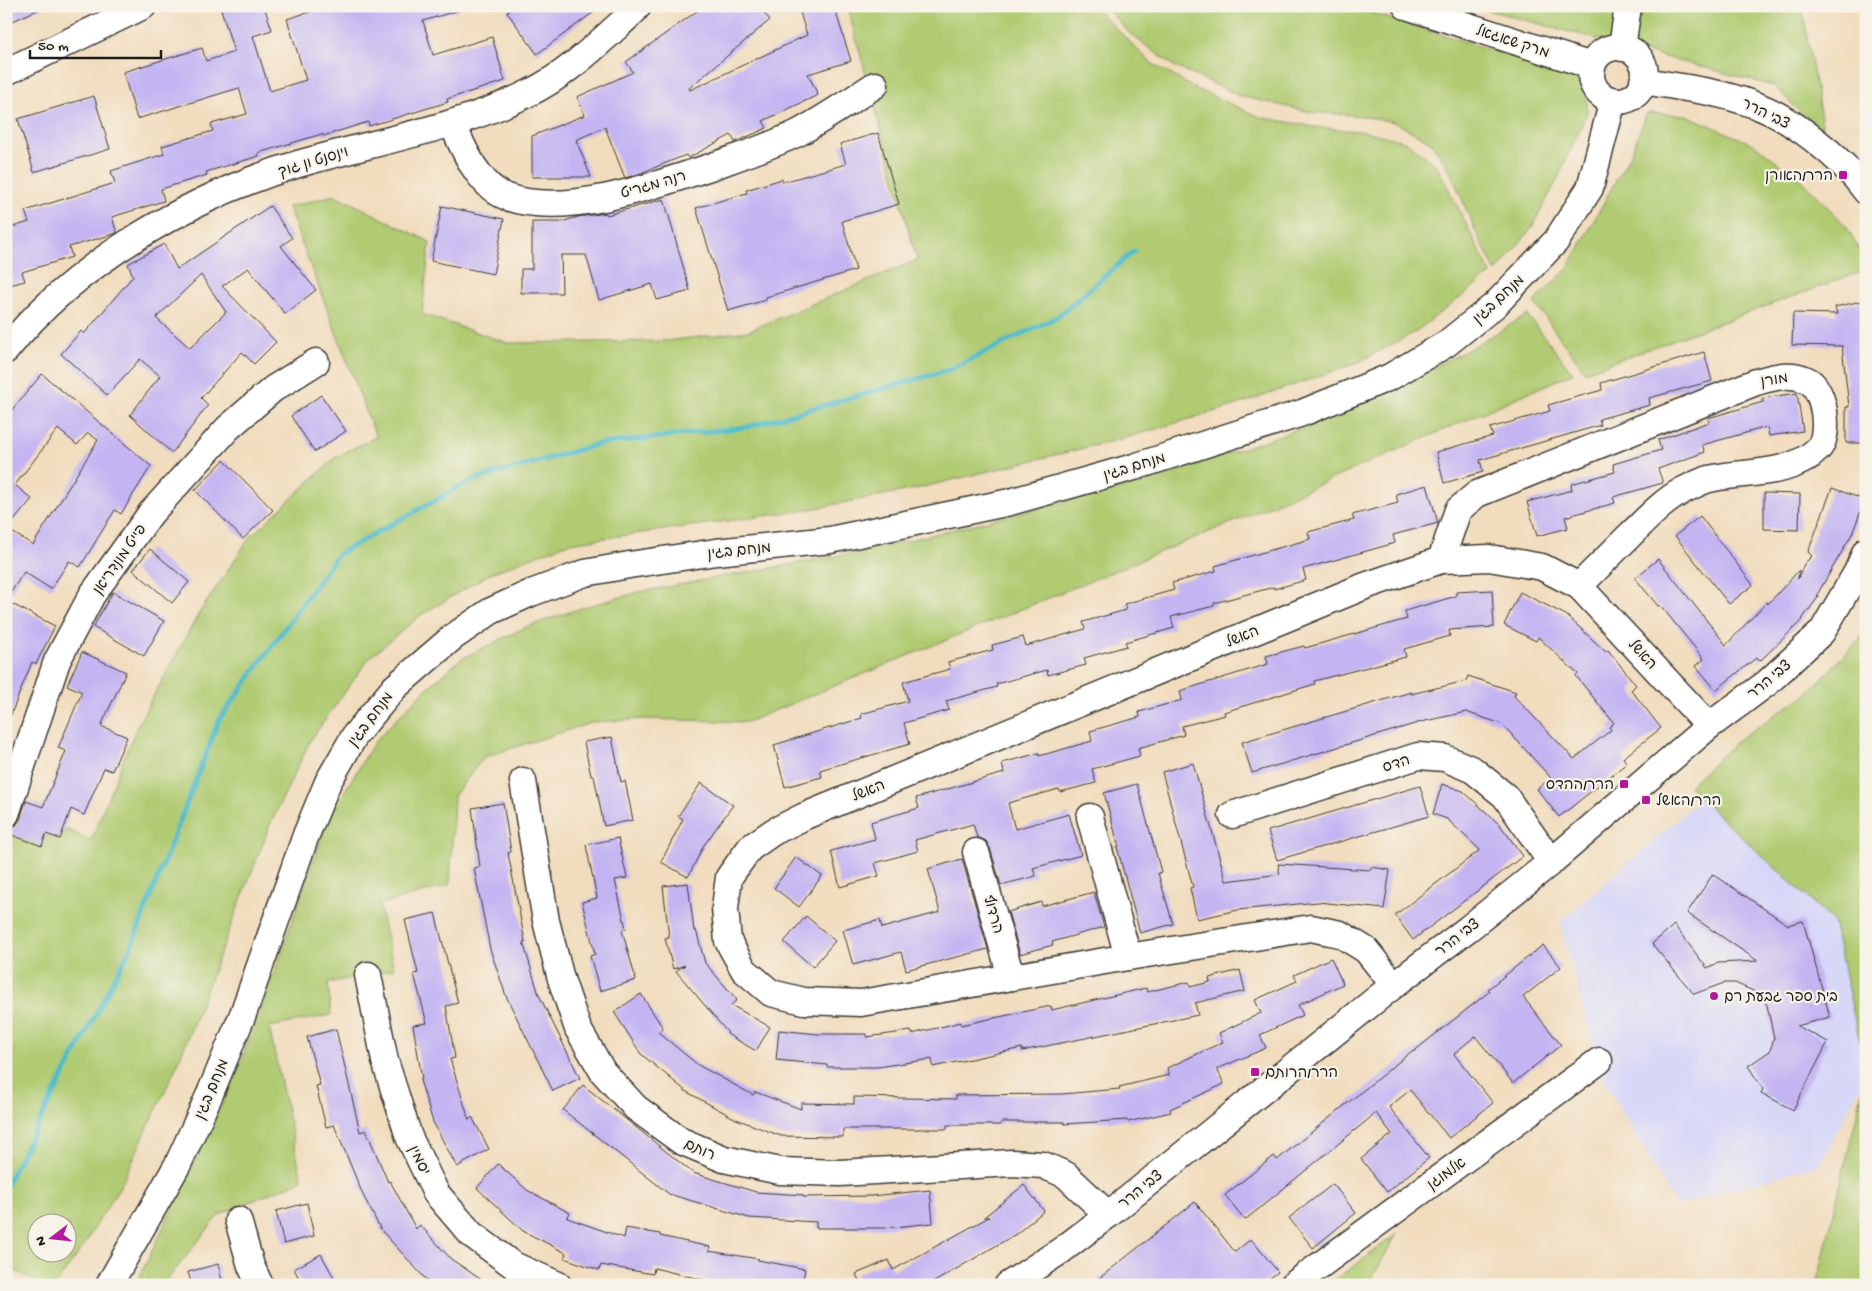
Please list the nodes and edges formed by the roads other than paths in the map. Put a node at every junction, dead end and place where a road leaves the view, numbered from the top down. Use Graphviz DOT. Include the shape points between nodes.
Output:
graph roads {
  1 [pos="144,6"];
  2 [pos="638,6"];
  3 [pos="1406,6"];
  4 [pos="1628,6"];
  5 [pos="1622,48"];
  6 [pos="1592,66"];
  7 [pos="6,72"];
  8 [pos="1643,81"];
  9 [pos="875,85"];
  10 [pos="1613,100"];
  11 [pos="452,123"];
  12 [pos="1866,191"];
  13 [pos="6,350"];
  14 [pos="316,362"];
  15 [pos="1866,551"];
  16 [pos="1441,560"];
  17 [pos="1579,586"];
  18 [pos="1709,726"];
  19 [pos="523,781"];
  20 [pos="6,814"];
  21 [pos="1232,815"];
  22 [pos="1090,817"];
  23 [pos="976,852"];
  24 [pos="1551,862"];
  25 [pos="1128,957"];
  26 [pos="368,975"];
  27 [pos="1012,977"];
  28 [pos="1394,985"];
  29 [pos="1599,1061"];
  30 [pos="1108,1215"];
  31 [pos="238,1220"];
  32 [pos="108,1285"];
  33 [pos="260,1285"];
  34 [pos="558,1285"];
  35 [pos="1008,1285"];
  36 [pos="1293,1285"];
  1 -- 7 [label="street"];
  2 -- 11 [label="street, וינסנט ון גוך" via="578,62 526,95"];
  3 -- 6 [label="street, מרק שאגאל"];
  4 -- 5 [label="street"];
  5 -- 6 [label="street" via="1607,49"];
  5 -- 8 [label="street" via="1638,56 1644,72"];
  6 -- 10 [label="street" via="1591,75 1597,92"];
  8 -- 10 [label="street" via="1628,99"];
  8 -- 12 [label="street, צבי הרר" via="1712,92 1754,104 1789,123 1842,162"];
  9 -- 11 [label="street, רנה מגריט" via="798,133 655,186 597,200 542,204 506,196 482,180"];
  10 -- 32 [label="street, מנחם בגין" via="1590,188 1556,241 1495,305 1446,344 1390,377 1302,413 1134,467 1010,502 830,540 716,552 585,573 491,611 453,637 395,687 355,735 328,782 243,1014 209,1096 178,1164"];
  11 -- 13 [label="street, וינסנט ון גוך" via="296,165 226,190 150,228 83,274 22,330"];
  14 -- 20 [label="street, פייט מונדריאן" via="272,389 228,428 152,512 92,595 57,661"];
  15 -- 18 [label="street, צבי הרר" via="1822,632 1767,683"];
  16 -- 17 [label="street, האשל" via="1489,558 1542,566"];
  16 -- 17 [label="street, מורן" via="1458,510 1477,494 1756,382 1784,375 1810,381 1822,399 1825,425 1820,447 1808,459 1791,467 1712,478 1682,491 1660,506"];
  16 -- 27 [label="street, האשל" via="1365,586 804,816 750,848 730,877 725,908 728,941 744,970 771,993 804,1002 861,1003"];
  17 -- 18 [label="street, האשל"];
  18 -- 24 [label="street, צבי הרר"];
  19 -- 30 [label="street, רותם" via="546,921 560,979 578,1029 603,1072 636,1108 681,1141 724,1159 780,1171 840,1174 1012,1163 1043,1165 1066,1175"];
  21 -- 24 [label="street, הדס" via="1418,756 1445,758 1473,770 1505,796"];
  22 -- 25 [label="street"];
  23 -- 27 [label="street, הרדוף"];
  24 -- 28 [label="street, צבי הרר"];
  25 -- 27 [label="street, האשל"];
  25 -- 28 [label="street, האשל" via="1311,928 1340,934 1366,950"];
  26 -- 34 [label="street, יסמין" via="385,1061 408,1137 436,1193 470,1234 513,1265"];
  28 -- 30 [label="street, צבי הרר"];
  29 -- 36 [label="street, אלמוגן"];
  30 -- 35 [label="street, צבי הרר"];
  31 -- 33 [label="street"];
}
